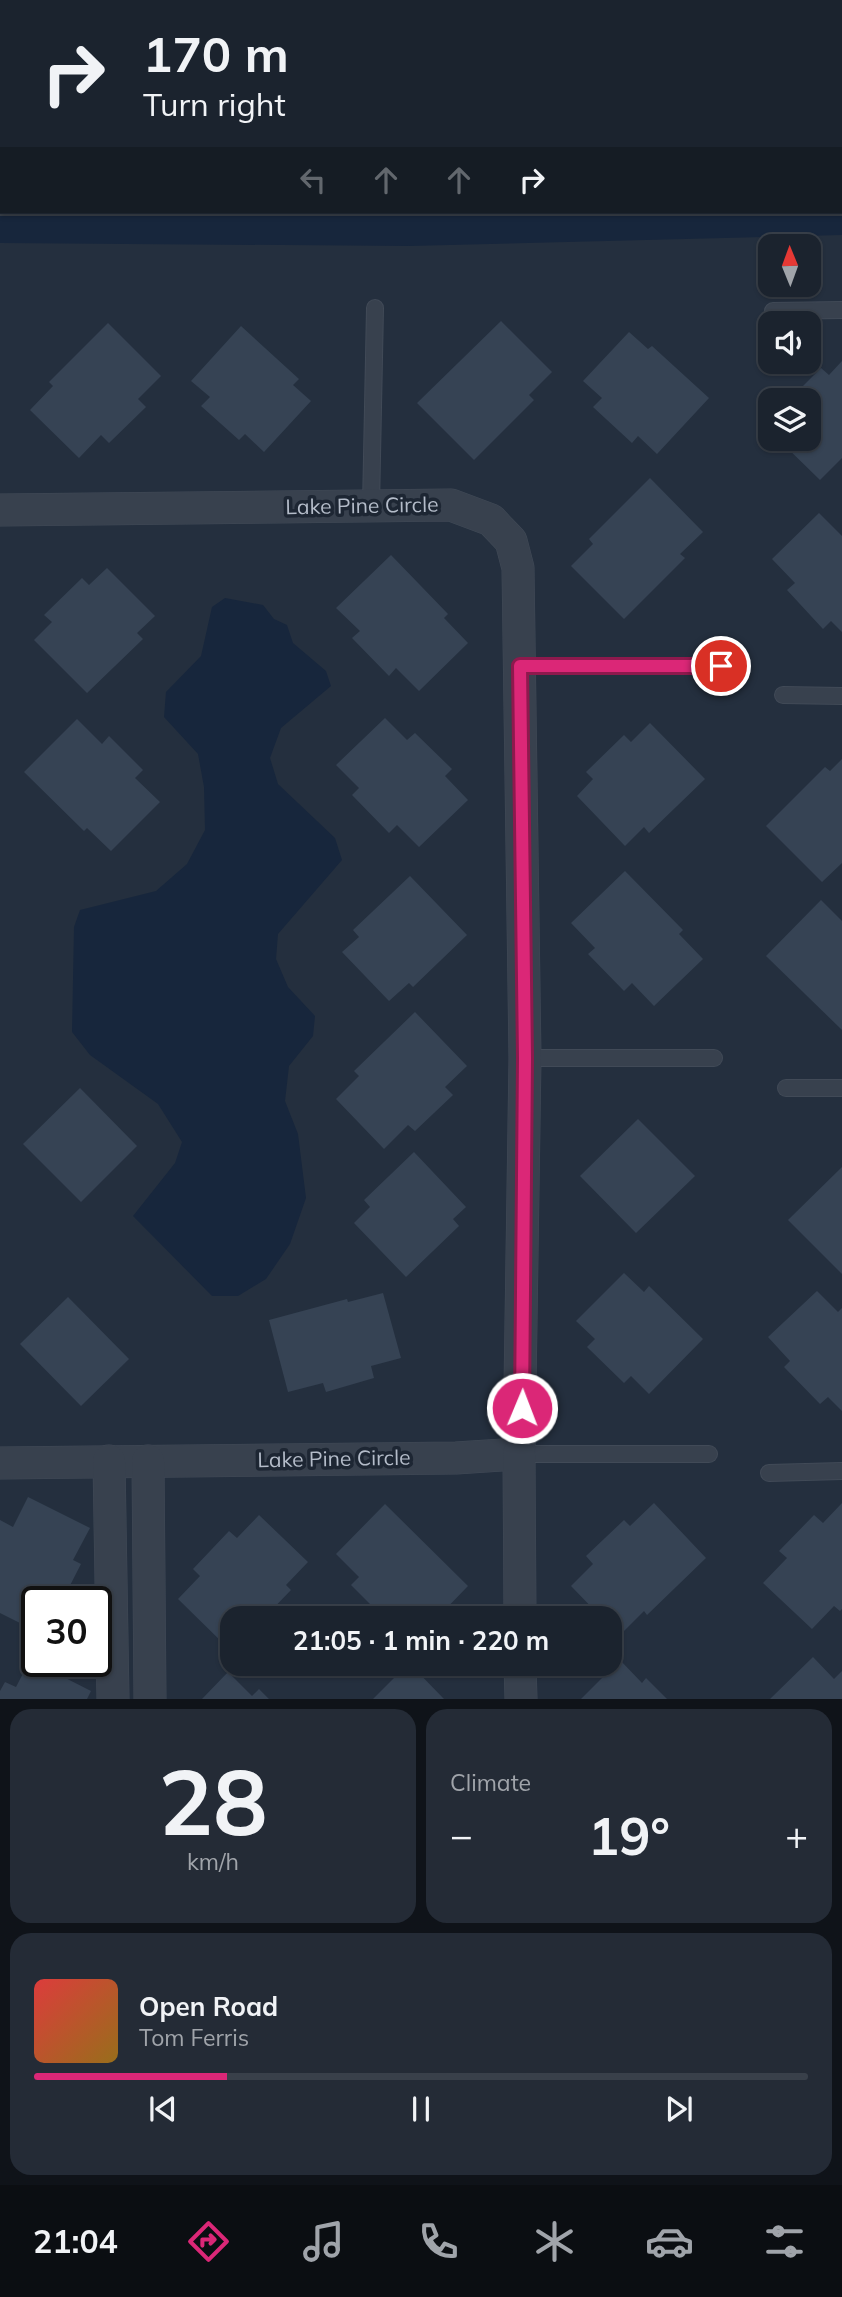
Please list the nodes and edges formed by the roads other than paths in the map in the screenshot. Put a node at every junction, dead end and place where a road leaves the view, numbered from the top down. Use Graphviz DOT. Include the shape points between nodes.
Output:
graph roads {
  1 [pos="375,308"];
  2 [pos="842,310"];
  3 [pos="773,311"];
  4 [pos="372,506"];
  5 [pos="0,510"];
  6 [pos="520,666"];
  7 [pos="721,666"];
  8 [pos="783,695"];
  9 [pos="842,696"];
  10 [pos="525,1058"];
  11 [pos="714,1058"];
  12 [pos="786,1087"];
  13 [pos="842,1088"];
  14 [pos="519,1454"];
  15 [pos="709,1454"];
  16 [pos="109,1461"];
  17 [pos="148,1461"];
  18 [pos="0,1463"];
  19 [pos="842,1471"];
  20 [pos="769,1473"];
  21 [pos="520,1606"];
  22 [pos="520,1676"];
  23 [pos="113,1699"];
  24 [pos="150,1699"];
  25 [pos="521,1699"];
  1 -- 4 [label="lane"];
  2 -- 3 [label="lane"];
  4 -- 5 [label="street, Lake Pine Circle"];
  4 -- 6 [label="street, Lake Pine Circle" via="451,505 491,520 511,541 518,568"];
  6 -- 7 [label="lane"];
  6 -- 10 [label="street, Lake Pine Circle"];
  8 -- 9 [label="lane"];
  10 -- 11 [label="lane"];
  10 -- 14 [label="street, Lake Pine Circle"];
  12 -- 13 [label="lane"];
  14 -- 15 [label="lane"];
  14 -- 17 [label="street, Lake Pine Circle"];
  14 -- 21 [label="street, Lake Pine Circle"];
  16 -- 17 [label="street, Lake Pine Circle"];
  16 -- 18 [label="street, Lake Pine Circle"];
  16 -- 23 [label="street"];
  17 -- 24 [label="street"];
  19 -- 20 [label="lane"];
  22 -- 25 [label="street"];
}
